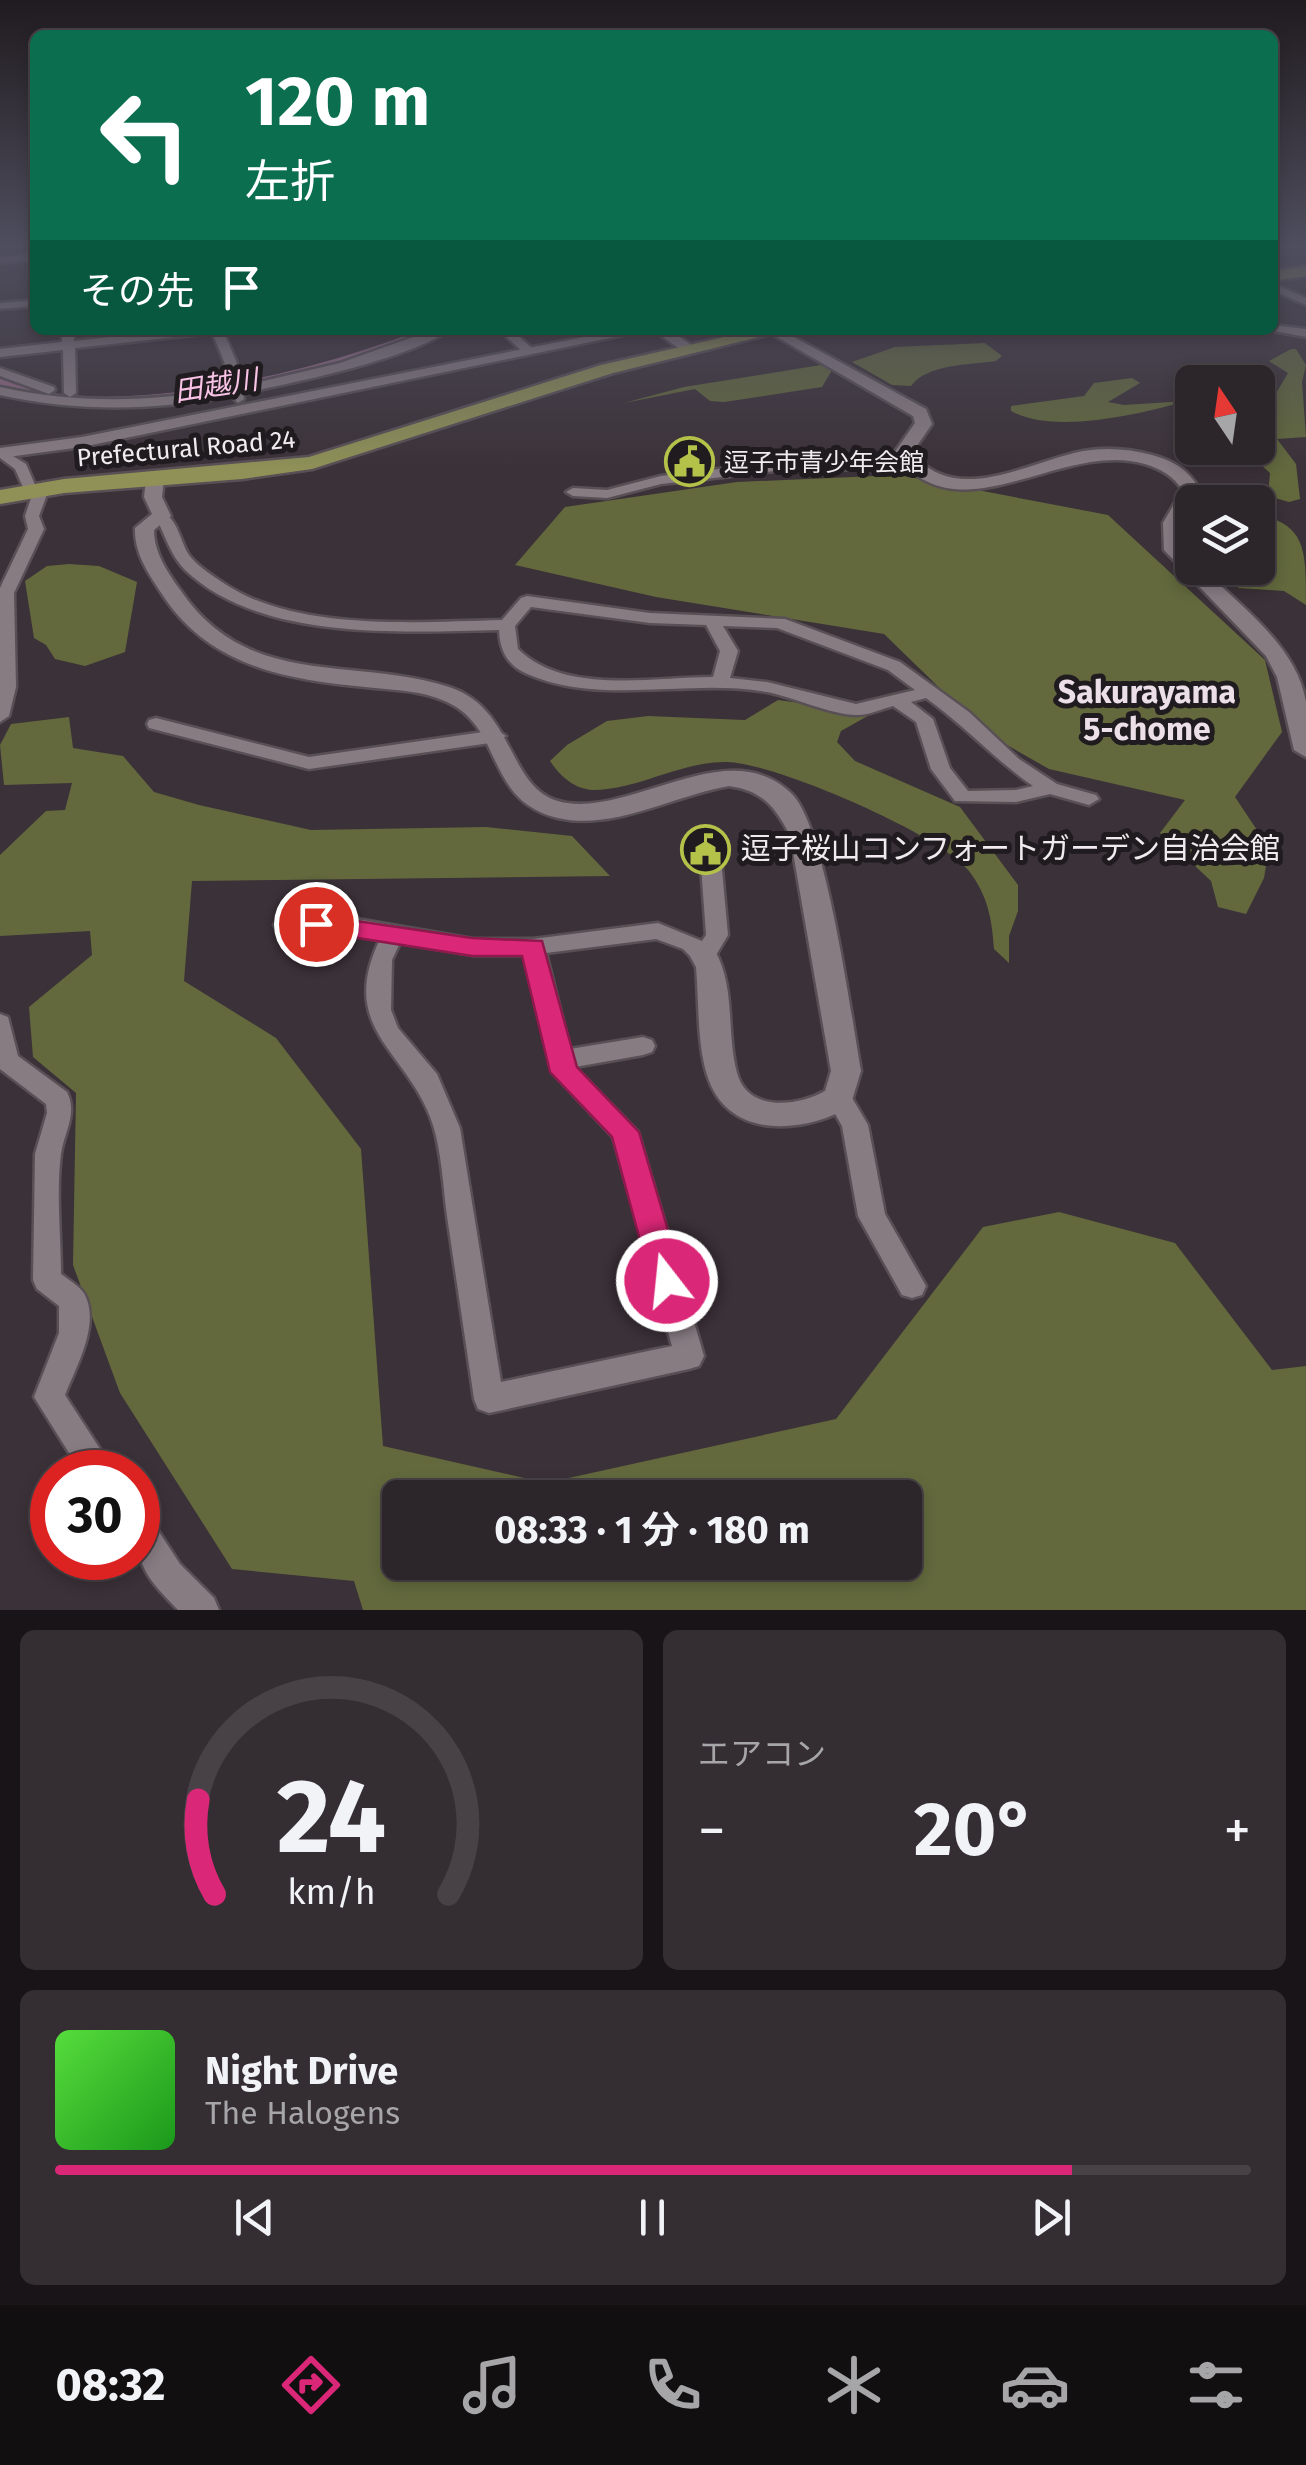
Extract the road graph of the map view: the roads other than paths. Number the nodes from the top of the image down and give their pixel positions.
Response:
1 (1278, 329) edge
2 (1306, 332) edge
3 (107, 335) edge
4 (219, 335) edge
5 (397, 335) edge
6 (430, 335) edge
7 (511, 335) edge
8 (616, 335) edge
9 (668, 335) edge
10 (756, 335) edge
11 (782, 335) edge
12 (69, 337) edge
13 (689, 349) junction
14 (0, 352) edge
15 (530, 352) junction
16 (0, 372) edge
17 (234, 384) junction
18 (0, 391) edge
19 (70, 393) junction
20 (240, 409) junction
21 (758, 452) dead end
22 (1, 453) edge
23 (910, 464) junction
24 (774, 467) junction
25 (156, 480) junction
26 (36, 490) junction
27 (573, 492) dead end
28 (0, 497) edge
29 (162, 516) junction
30 (506, 624) junction
31 (714, 624) junction
32 (720, 682) junction
33 (926, 693) junction
34 (896, 700) junction
35 (0, 716) edge
36 (156, 724) dead end
37 (497, 736) junction
38 (1306, 750) edge
39 (1050, 788) junction
40 (1089, 798) dead end
41 (708, 837) dead end
42 (285, 925) dead end
43 (393, 934) junction
44 (533, 947) junction
45 (704, 956) junction
46 (0, 1023) edge
47 (643, 1046) dead end
48 (562, 1060) junction
49 (839, 1098) junction
50 (912, 1286) dead end
51 (84, 1450) edge
52 (160, 1564) edge
53 (202, 1610) edge

1 - 2 street
3 - 12 street
4 - 17 street
5 - 17 street
6 - 17 street
7 - 15 street
8 - 15 street
9 - 13 street
10 - 13 main road, Prefectural Road 24
11 - 23 street
12 - 14 street
12 - 19 street
13 - 25 main road, Prefectural Road 24
15 - 20 street
16 - 19 street
17 - 18 street
17 - 19 street
17 - 20 street
20 - 22 street
21 - 24 street
22 - 26 street
23 - 24 street
23 - 38 street
24 - 27 street
25 - 26 main road, Prefectural Road 24
25 - 29 street
26 - 28 main road, Prefectural Road 24
26 - 35 street
29 - 30 street
29 - 37 street
30 - 31 street
30 - 32 street
31 - 32 street
31 - 33 street
32 - 34 street
33 - 34 street
33 - 39 street
34 - 39 street
36 - 37 street
37 - 49 street
39 - 40 street
41 - 45 street
42 - 43 street
43 - 44 street
43 - 48 street
44 - 45 street
44 - 48 street
45 - 49 street
46 - 51 street
47 - 48 street
49 - 50 street
52 - 53 street

